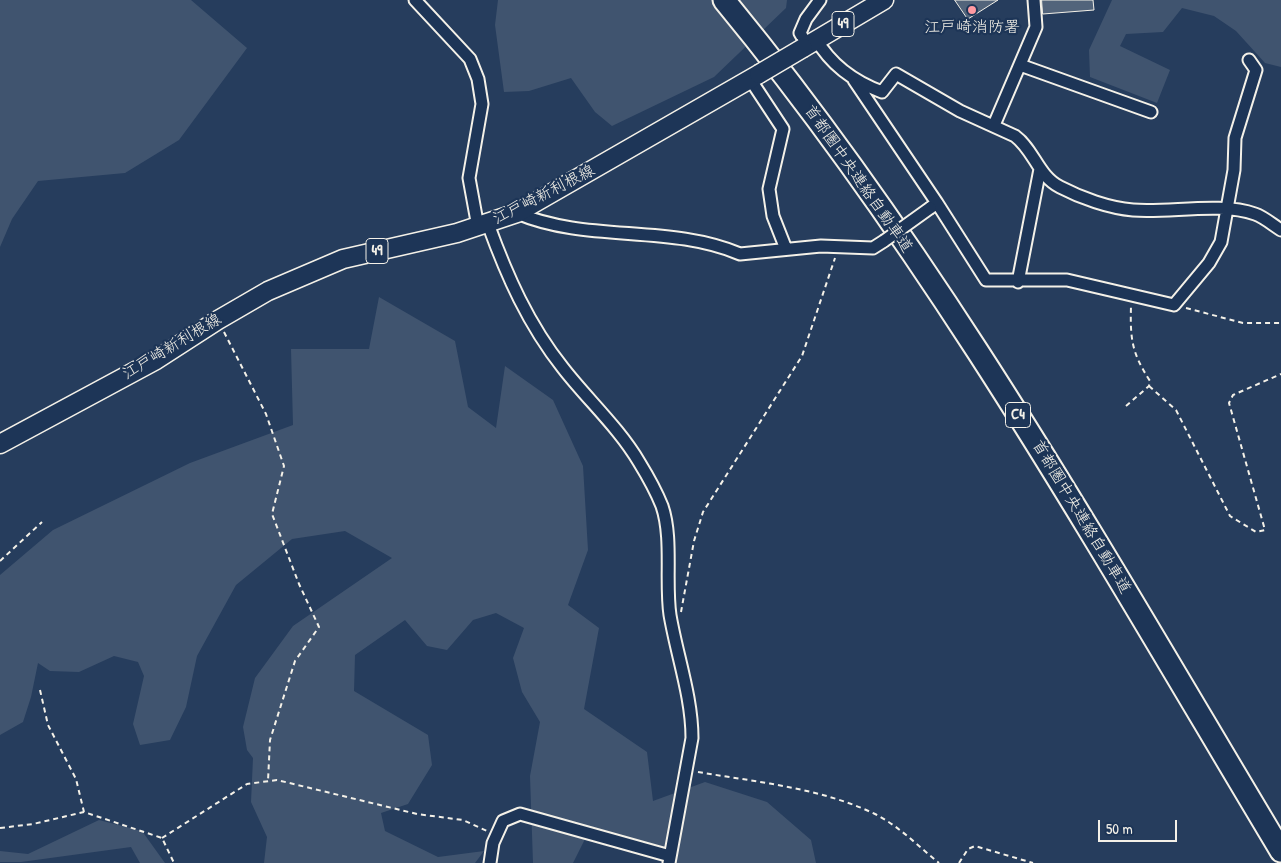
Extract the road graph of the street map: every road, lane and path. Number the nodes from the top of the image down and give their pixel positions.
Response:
1 (415, 0) edge
2 (724, 0) edge
3 (820, 0) edge
4 (884, 0) edge
5 (1034, 0) edge
6 (809, 44) junction
7 (1249, 60) dead end
8 (1020, 65) junction
9 (754, 77) junction
10 (853, 79) junction
11 (1152, 112) dead end
12 (994, 125) junction
13 (1040, 169) junction
14 (934, 206) junction
15 (1228, 210) junction
16 (517, 213) junction
17 (483, 226) junction
18 (1281, 230) edge
19 (838, 247) junction
20 (786, 249) junction
21 (1018, 282) junction
22 (1130, 294) junction
23 (1174, 305) junction
24 (218, 320) junction
25 (1281, 323) edge
26 (1281, 374) edge
27 (1149, 386) junction
28 (1126, 406) dead end
29 (0, 444) edge
30 (42, 522) dead end
31 (0, 561) edge
32 (670, 614) junction
33 (40, 690) dead end
34 (686, 770) junction
35 (268, 781) junction
36 (84, 812) junction
37 (0, 828) edge
38 (496, 836) junction
39 (162, 838) junction
40 (1281, 851) edge
41 (670, 860) edge
42 (174, 863) edge
43 (490, 863) edge
44 (939, 863) edge
45 (959, 863) edge
46 (1033, 863) edge

1 - 17 street
2 - 40 highway, 首都圏中央連絡自動車道 / C4
3 - 6 street
4 - 6 main road, 江戸崎新利根線 / 49
5 - 8 street
6 - 9 main road, 江戸崎新利根線 / 49, bridge
6 - 10 street
7 - 15 street
8 - 11 street
8 - 12 street
9 - 16 main road, 江戸崎新利根線 / 49
9 - 20 street
10 - 12 street
10 - 14 street
12 - 13 street
13 - 15 street
13 - 21 street
14 - 19 street, bridge
14 - 21 street
15 - 18 street
15 - 23 street
16 - 17 main road, 江戸崎新利根線 / 49
16 - 20 street
17 - 24 main road, 江戸崎新利根線 / 49
17 - 32 street
19 - 20 street
19 - 32 path
21 - 22 street
22 - 23 street
22 - 27 path
23 - 25 path
24 - 29 main road, 江戸崎新利根線 / 49
24 - 35 path
26 - 27 path
27 - 28 path
30 - 31 path
32 - 34 street
33 - 36 path
34 - 41 street
34 - 44 path
35 - 38 path
35 - 39 path
36 - 37 path
36 - 39 path
38 - 41 street
38 - 43 street
39 - 42 path
45 - 46 path

